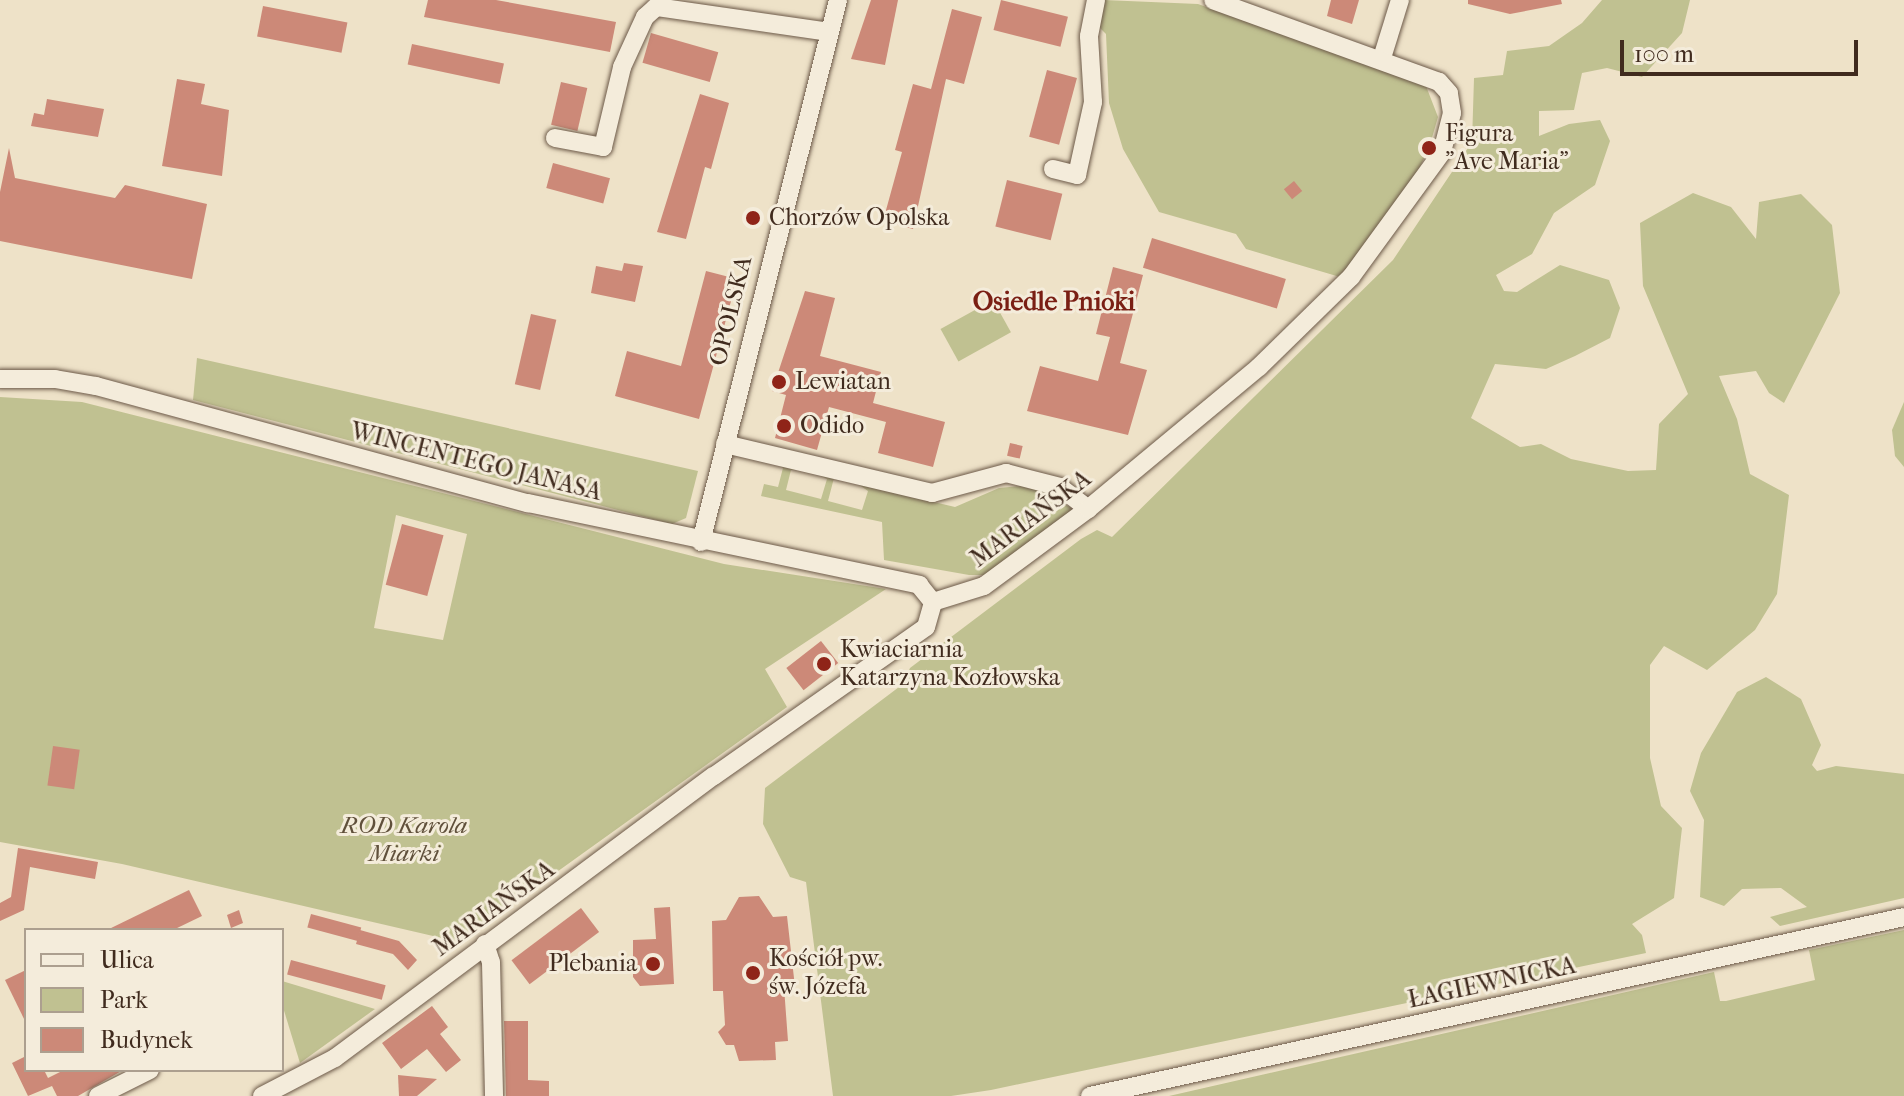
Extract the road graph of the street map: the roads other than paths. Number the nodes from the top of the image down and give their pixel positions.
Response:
1 (838, 0) edge
2 (1096, 0) edge
3 (1213, 0) edge
4 (1400, 0) edge
5 (829, 32) junction
6 (1382, 58) junction
7 (555, 138) dead end
8 (1053, 169) dead end
9 (0, 379) edge
10 (725, 444) junction
11 (1088, 509) junction
12 (701, 542) junction
13 (933, 602) junction
14 (1904, 917) edge
15 (485, 944) junction
16 (146, 1072) edge
17 (98, 1096) edge
18 (262, 1096) edge
19 (494, 1096) edge
20 (1090, 1096) edge

1 - 5 street, OPOLSKA
2 - 8 street
3 - 6 street, MARIAŃSKA
4 - 6 street
5 - 7 street
5 - 10 street, OPOLSKA
6 - 11 street, MARIAŃSKA
9 - 12 street, WINCENTEGO JANASA
10 - 11 street
10 - 12 street, OPOLSKA
11 - 13 street, MARIAŃSKA
12 - 13 street, WINCENTEGO JANASA
13 - 15 street, MARIAŃSKA
14 - 20 street, ŁAGIEWNICKA
15 - 18 street, MARIAŃSKA
15 - 19 street
16 - 17 street

